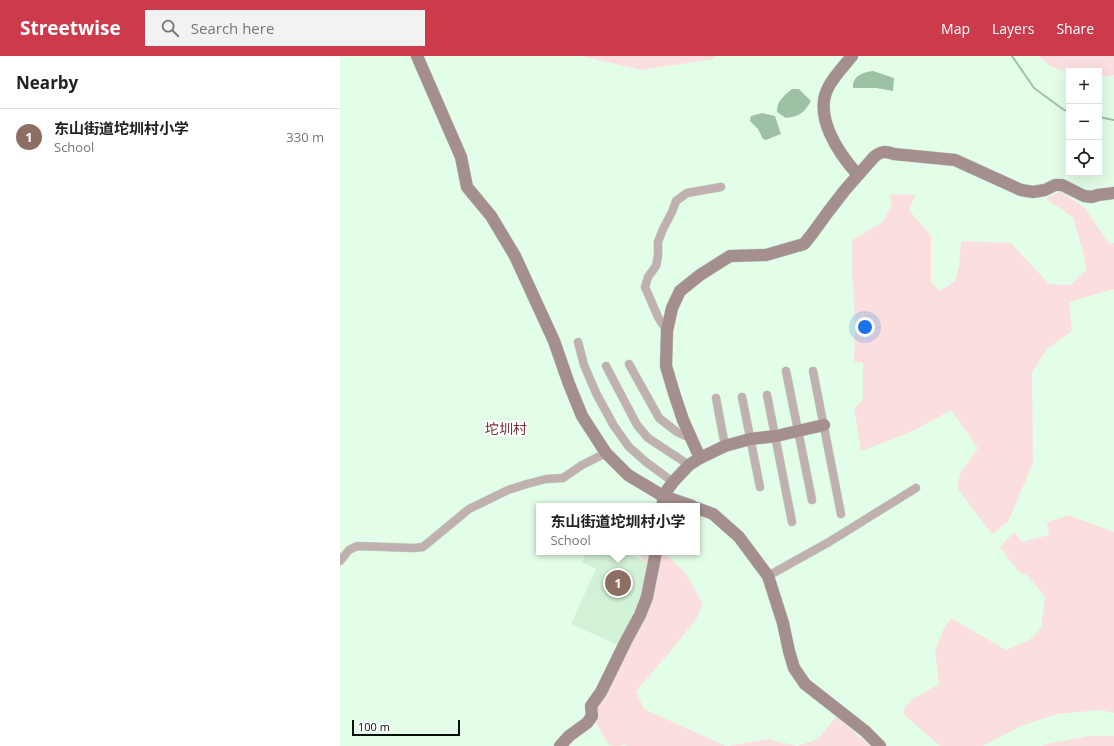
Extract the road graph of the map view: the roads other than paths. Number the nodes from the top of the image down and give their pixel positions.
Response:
1 (417, 56) edge
2 (852, 56) edge
3 (858, 175) junction
4 (722, 187) dead end
5 (1114, 193) edge
6 (667, 331) junction
7 (578, 342) dead end
8 (629, 364) dead end
9 (606, 366) dead end
10 (786, 371) dead end
11 (813, 371) dead end
12 (767, 395) dead end
13 (742, 397) dead end
14 (716, 398) dead end
15 (824, 425) junction
16 (798, 431) junction
17 (776, 436) junction
18 (692, 439) junction
19 (750, 439) junction
20 (725, 446) junction
21 (606, 453) junction
22 (700, 458) junction
23 (689, 465) junction
24 (673, 482) junction
25 (760, 487) dead end
26 (916, 488) dead end
27 (812, 500) dead end
28 (663, 501) edge
29 (675, 503) edge
30 (700, 509) edge
31 (841, 514) dead end
32 (792, 522) dead end
33 (655, 555) edge
34 (340, 561) edge
35 (768, 576) junction
36 (560, 746) edge
37 (880, 746) edge

1 - 21 street
2 - 3 street
3 - 5 street
3 - 6 street
4 - 6 street
6 - 18 street
7 - 24 street
8 - 18 street
9 - 23 street
10 - 16 street
11 - 15 street
12 - 17 street
13 - 19 street
14 - 20 street
15 - 16 street
15 - 31 street
16 - 17 street
16 - 27 street
17 - 19 street
17 - 32 street
18 - 22 street
19 - 20 street
19 - 25 street
20 - 22 street
21 - 28 street
21 - 34 street
22 - 23 street
23 - 24 street
24 - 28 street
26 - 35 street
28 - 29 street
30 - 35 street
33 - 36 street
35 - 37 street

